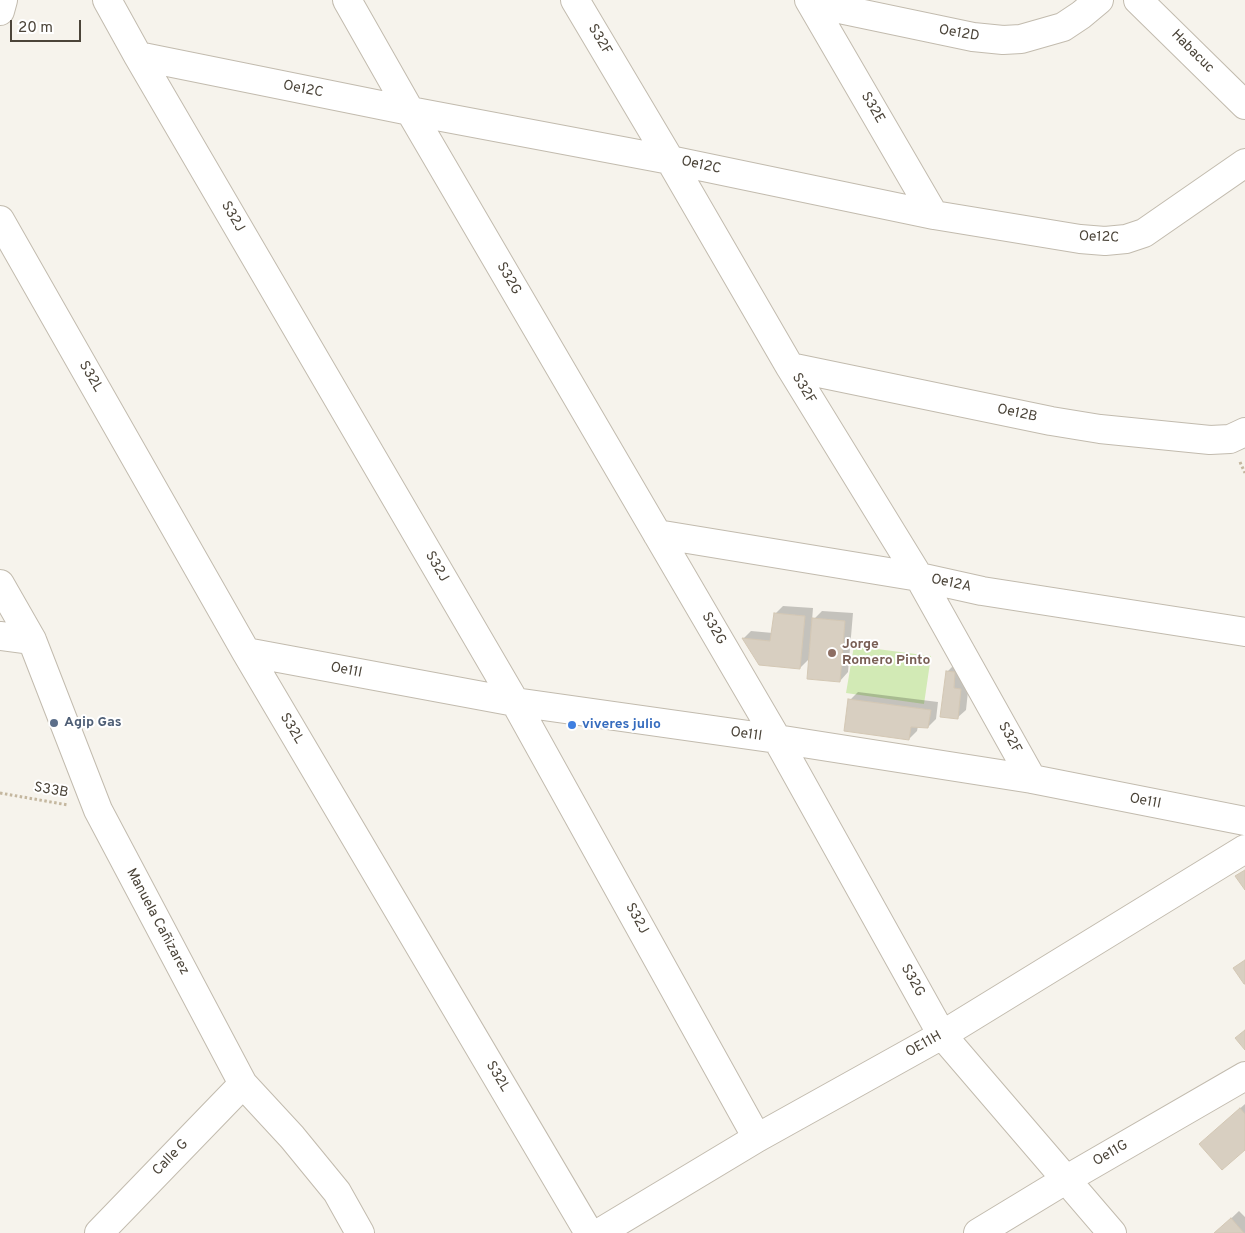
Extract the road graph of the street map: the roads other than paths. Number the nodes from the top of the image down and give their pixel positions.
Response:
1 (3, 0) edge
2 (108, 0) edge
3 (347, 0) edge
4 (575, 0) edge
5 (1099, 0) edge
6 (1138, 0) edge
7 (810, 1) edge
8 (0, 11) edge
9 (138, 56) junction
10 (1245, 105) edge
11 (410, 111) junction
12 (670, 160) junction
13 (1245, 163) edge
14 (934, 215) junction
15 (0, 220) edge
16 (790, 367) junction
17 (1245, 432) edge
18 (657, 534) junction
19 (918, 578) junction
20 (0, 584) edge
21 (1245, 632) edge
22 (0, 636) edge
23 (32, 640) junction
24 (246, 652) junction
25 (515, 702) junction
26 (777, 739) junction
27 (1032, 779) junction
28 (1245, 822) edge
29 (1245, 849) edge
30 (942, 1035) junction
31 (1245, 1076) edge
32 (243, 1084) junction
33 (757, 1138) junction
34 (1067, 1179) junction
35 (100, 1233) edge
36 (360, 1233) edge
37 (589, 1233) edge
38 (599, 1233) edge
39 (978, 1233) edge
40 (1112, 1233) edge

1 - 8 street
2 - 9 street, S32J
3 - 11 street, S32G
4 - 12 street, S32F
5 - 7 street, Oe12D
6 - 10 street, Habacuc
7 - 14 street, S32E
9 - 11 street, Oe12C
9 - 25 street, S32J
11 - 12 street, Oe12C
11 - 18 street, S32G
12 - 14 street, Oe12C
12 - 16 street, S32F
13 - 14 street, Oe12C
15 - 24 street, S32L
16 - 17 street, Oe12B
16 - 19 street, S32F
18 - 19 street, Oe12A
18 - 26 street, S32G
19 - 21 street, Oe12A
19 - 27 street, S32F
20 - 23 street, Manuela Cañizarez
22 - 23 street
23 - 32 street, Manuela Cañizarez
24 - 25 street, Oe11l
24 - 37 street, S32L
25 - 26 street, Oe11l
25 - 33 street, S32J
26 - 27 street, Oe11l
26 - 30 street, S32G
27 - 28 street, Oe11l
29 - 30 street, OE11H
30 - 33 street, OE11H
30 - 34 street, S32G
31 - 34 street, Oe11G
32 - 35 street, Calle G
32 - 36 street, Manuela Cañizarez
33 - 38 street, OE11H
34 - 39 street, Oe11G
34 - 40 street, S32G

